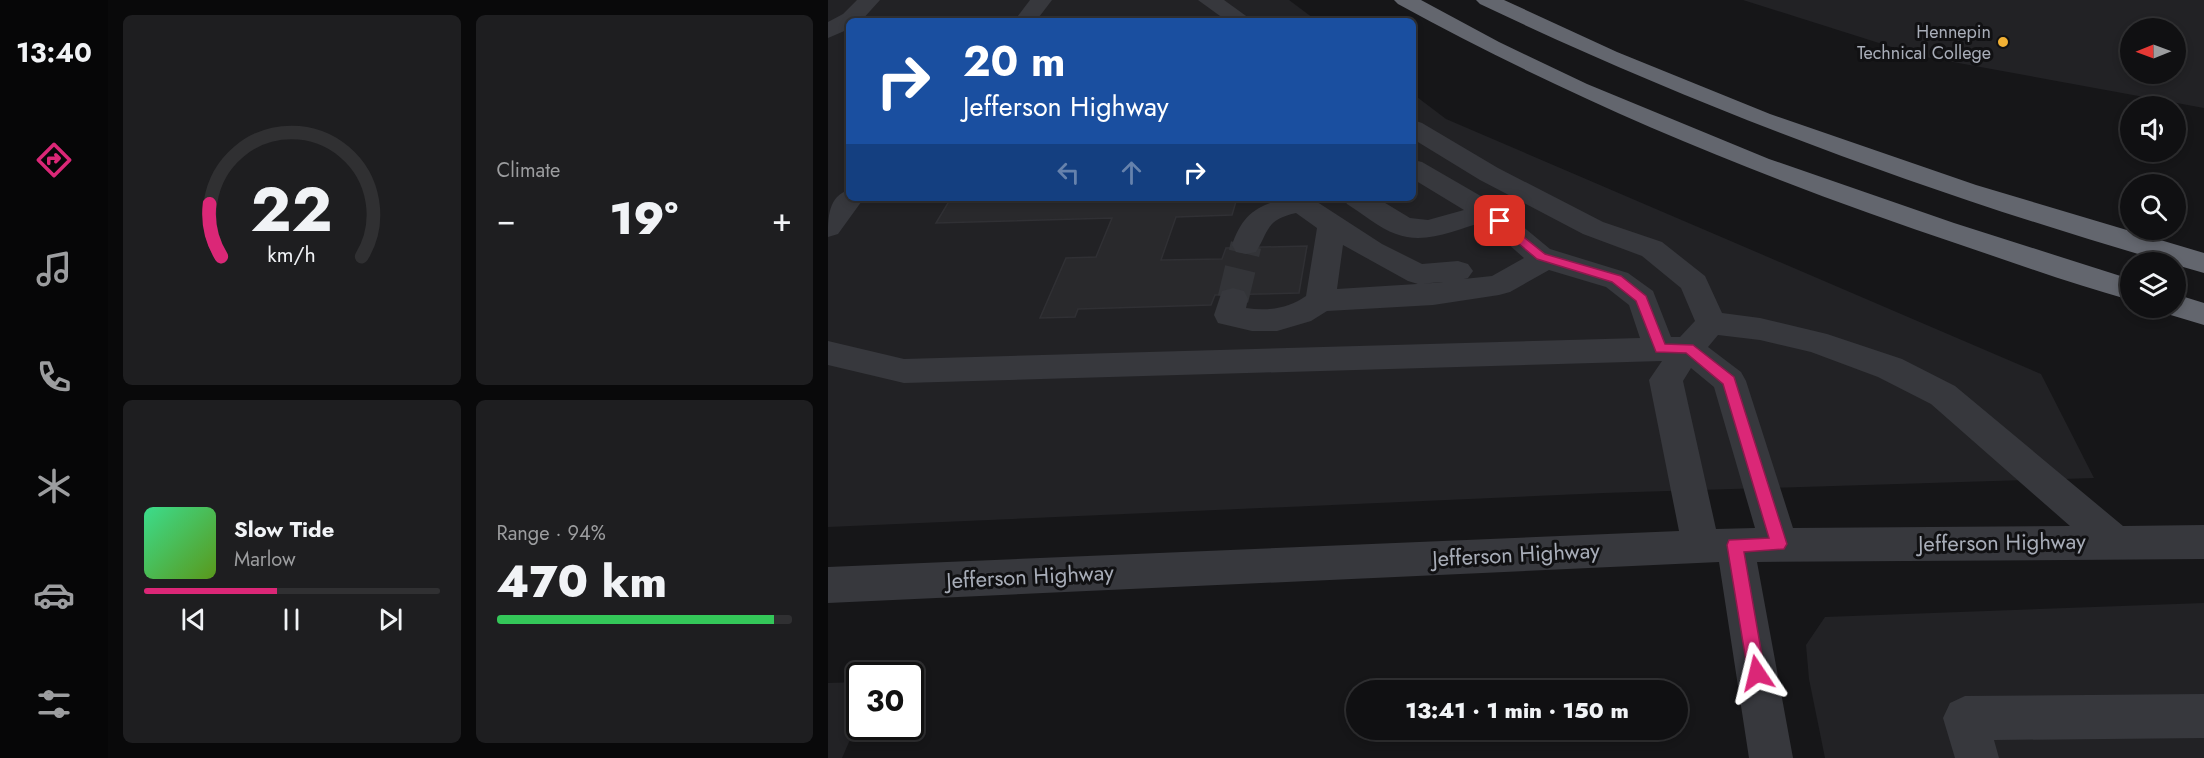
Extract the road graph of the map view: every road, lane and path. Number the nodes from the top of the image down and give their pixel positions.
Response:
1 (869, 0) edge
2 (1041, 0) edge
3 (1209, 0) edge
4 (1405, 0) edge
5 (1487, 0) edge
6 (852, 18) edge
7 (1027, 18) edge
8 (1237, 18) edge
9 (846, 21) edge
10 (828, 30) edge
11 (1416, 130) edge
12 (1416, 170) edge
13 (848, 201) edge
14 (1296, 201) edge
15 (1362, 201) edge
16 (1488, 212) junction
17 (1332, 225) junction
18 (828, 228) edge
19 (1246, 245) tunnel mouth
20 (1529, 245) junction
21 (2204, 263) edge
22 (1694, 283) junction
23 (2120, 287) edge
24 (1233, 298) tunnel mouth
25 (1320, 301) junction
26 (2186, 308) edge
27 (2204, 314) edge
28 (1686, 340) junction
29 (828, 353) edge
30 (2114, 541) junction
31 (2204, 542) edge
32 (1779, 544) junction
33 (1718, 546) junction
34 (828, 585) edge
35 (2204, 716) edge
36 (1771, 758) edge
37 (1977, 758) edge

1 - 6 street
2 - 7 street
3 - 8 street
4 - 23 highway
5 - 21 highway
9 - 10 street
11 - 22 street
12 - 16 street
13 - 18 street
14 - 17 street
14 - 19 street
15 - 16 street
16 - 20 street
17 - 20 street
17 - 25 street
20 - 22 street
20 - 25 street
20 - 28 street
22 - 28 street
24 - 25 street
26 - 27 highway
28 - 29 street
28 - 30 street
28 - 32 street
28 - 33 street
30 - 31 street, Jefferson Highway
30 - 32 street, Jefferson Highway
32 - 33 street, Jefferson Highway
33 - 34 street, Jefferson Highway
33 - 36 street
35 - 37 street

